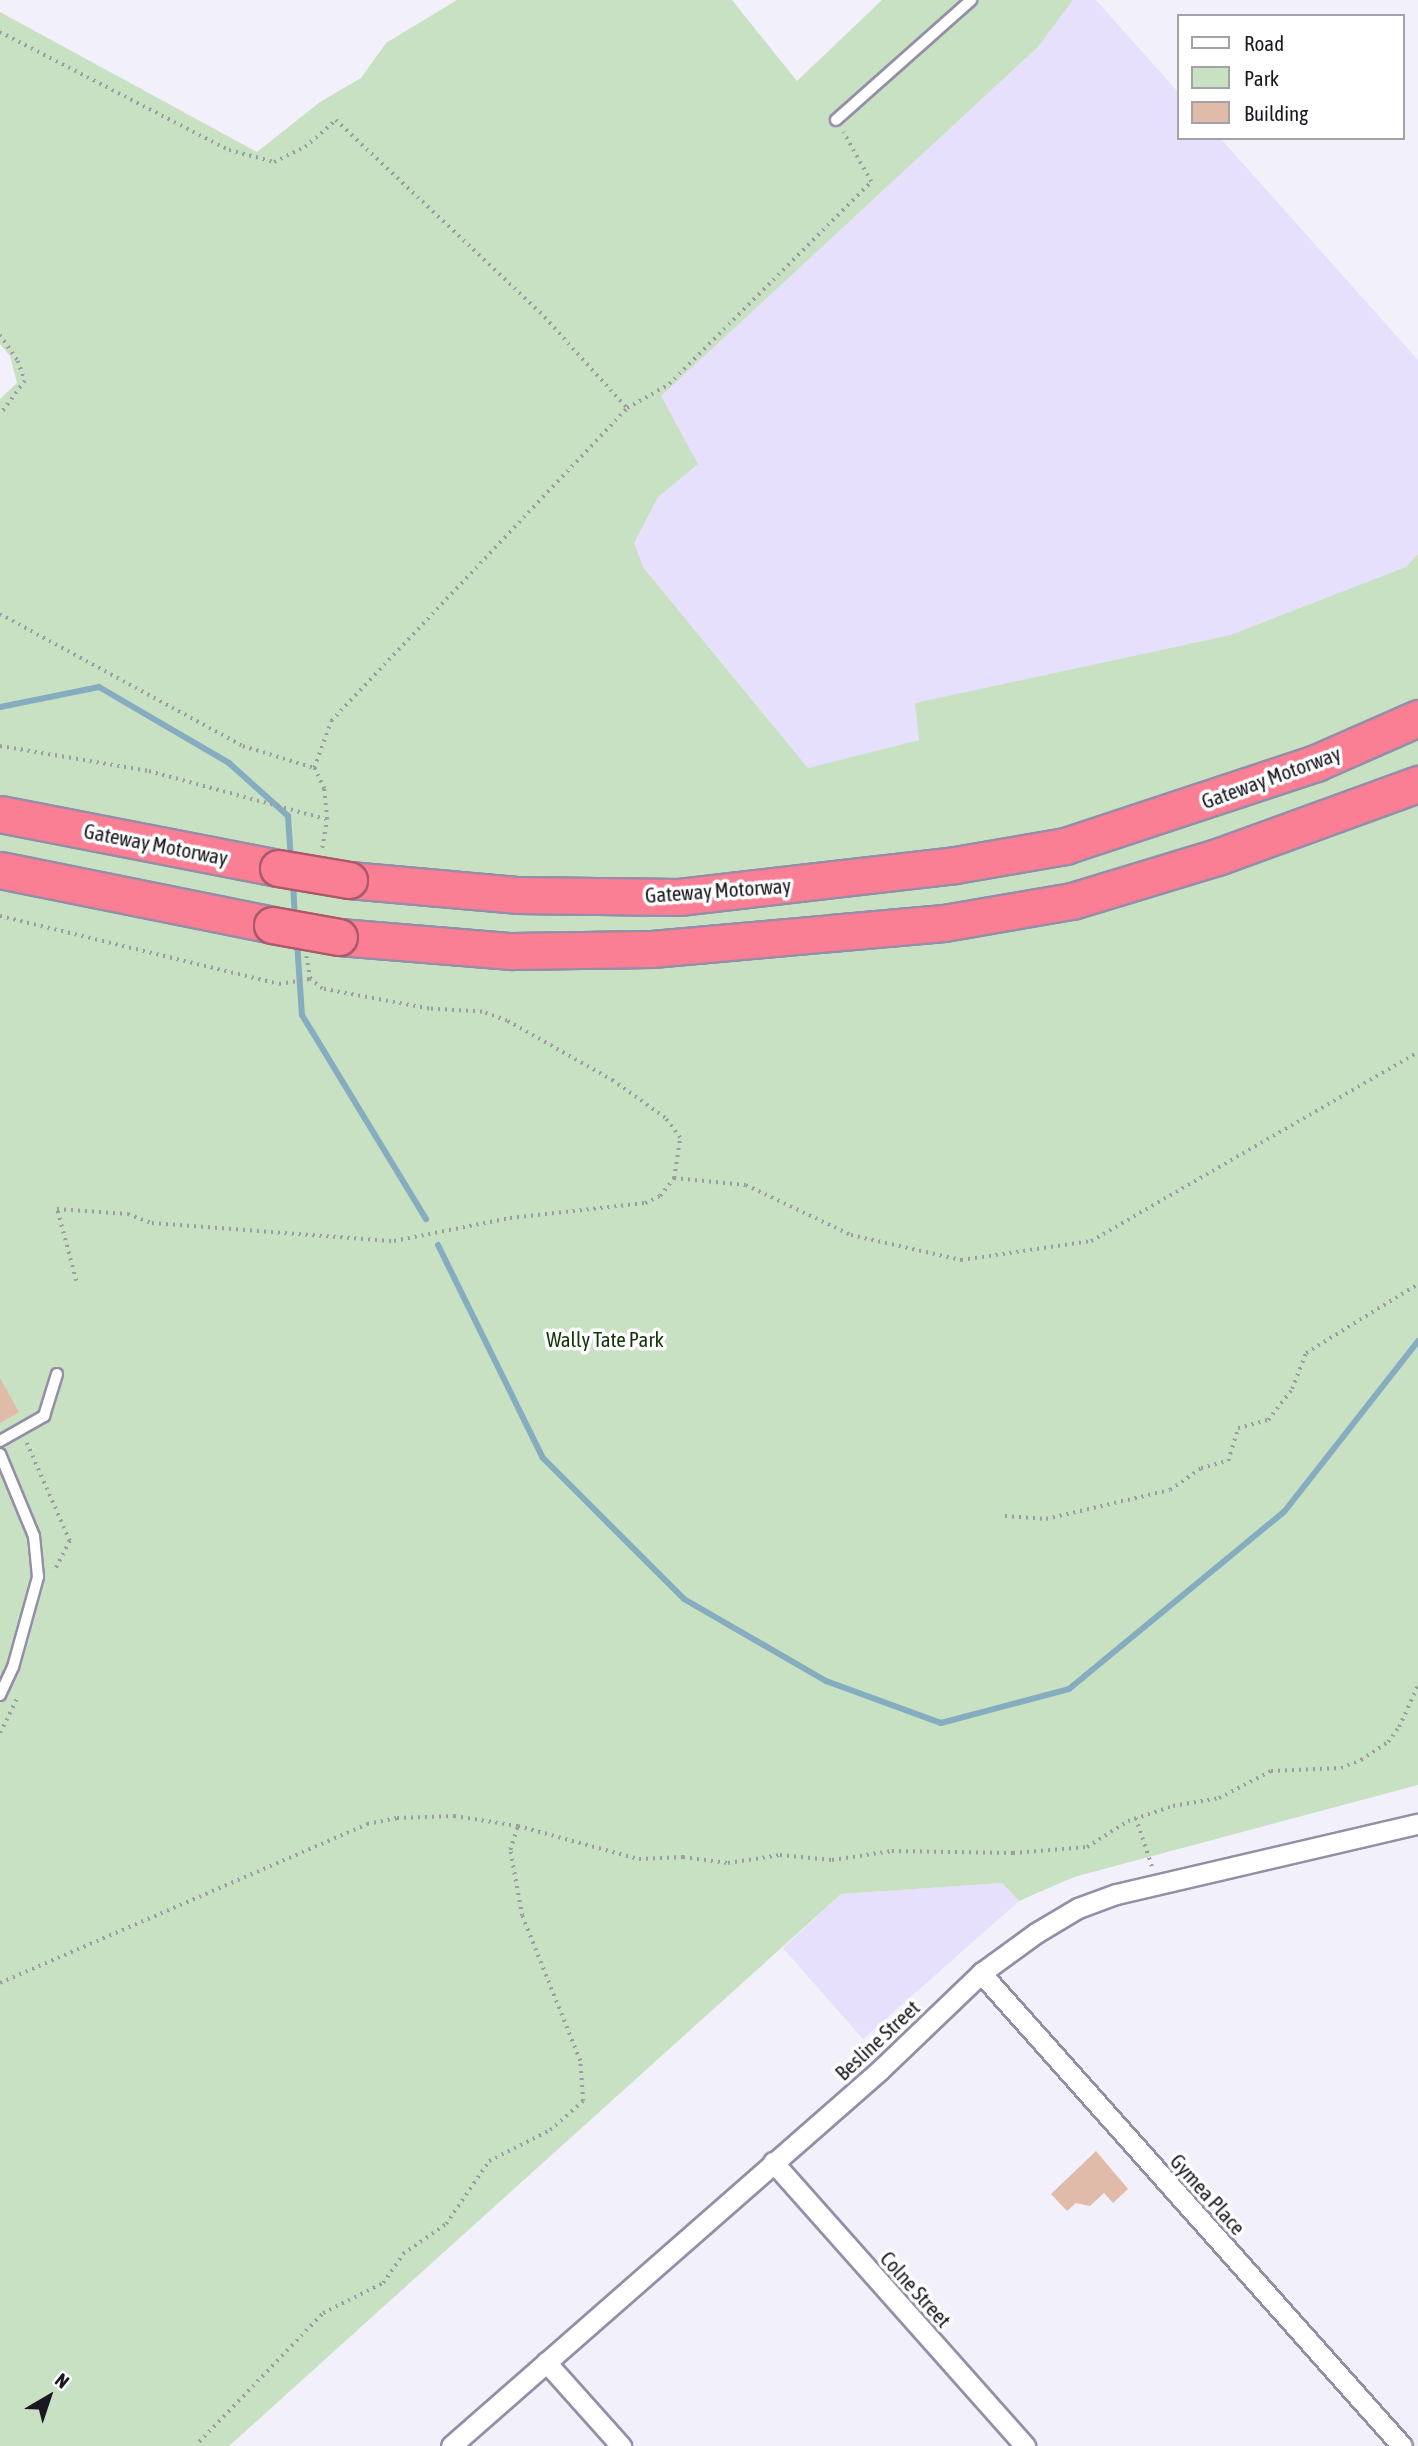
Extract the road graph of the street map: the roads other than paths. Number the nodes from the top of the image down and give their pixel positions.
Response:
1 (971, 0) edge
2 (836, 120) road end
3 (1418, 718) edge
4 (1418, 784) edge
5 (0, 814) edge
6 (0, 870) edge
7 (57, 1374) dead end
8 (0, 1441) edge
9 (0, 1454) edge
10 (0, 1695) edge
11 (1418, 1824) edge
12 (981, 1973) junction
13 (773, 2162) junction
14 (546, 2362) junction
15 (451, 2446) edge
16 (621, 2446) edge
17 (1025, 2446) edge
18 (1402, 2446) edge

1 - 2 lane
3 - 5 highway, Gateway Motorway, bridge
4 - 6 highway, bridge
7 - 8 lane
9 - 10 lane
11 - 12 street, Besline Street
12 - 13 street, Besline Street
12 - 18 street, Gymea Place
13 - 14 street, Besline Street
13 - 17 street, Colne Street
14 - 15 street, Besline Street
14 - 16 street

